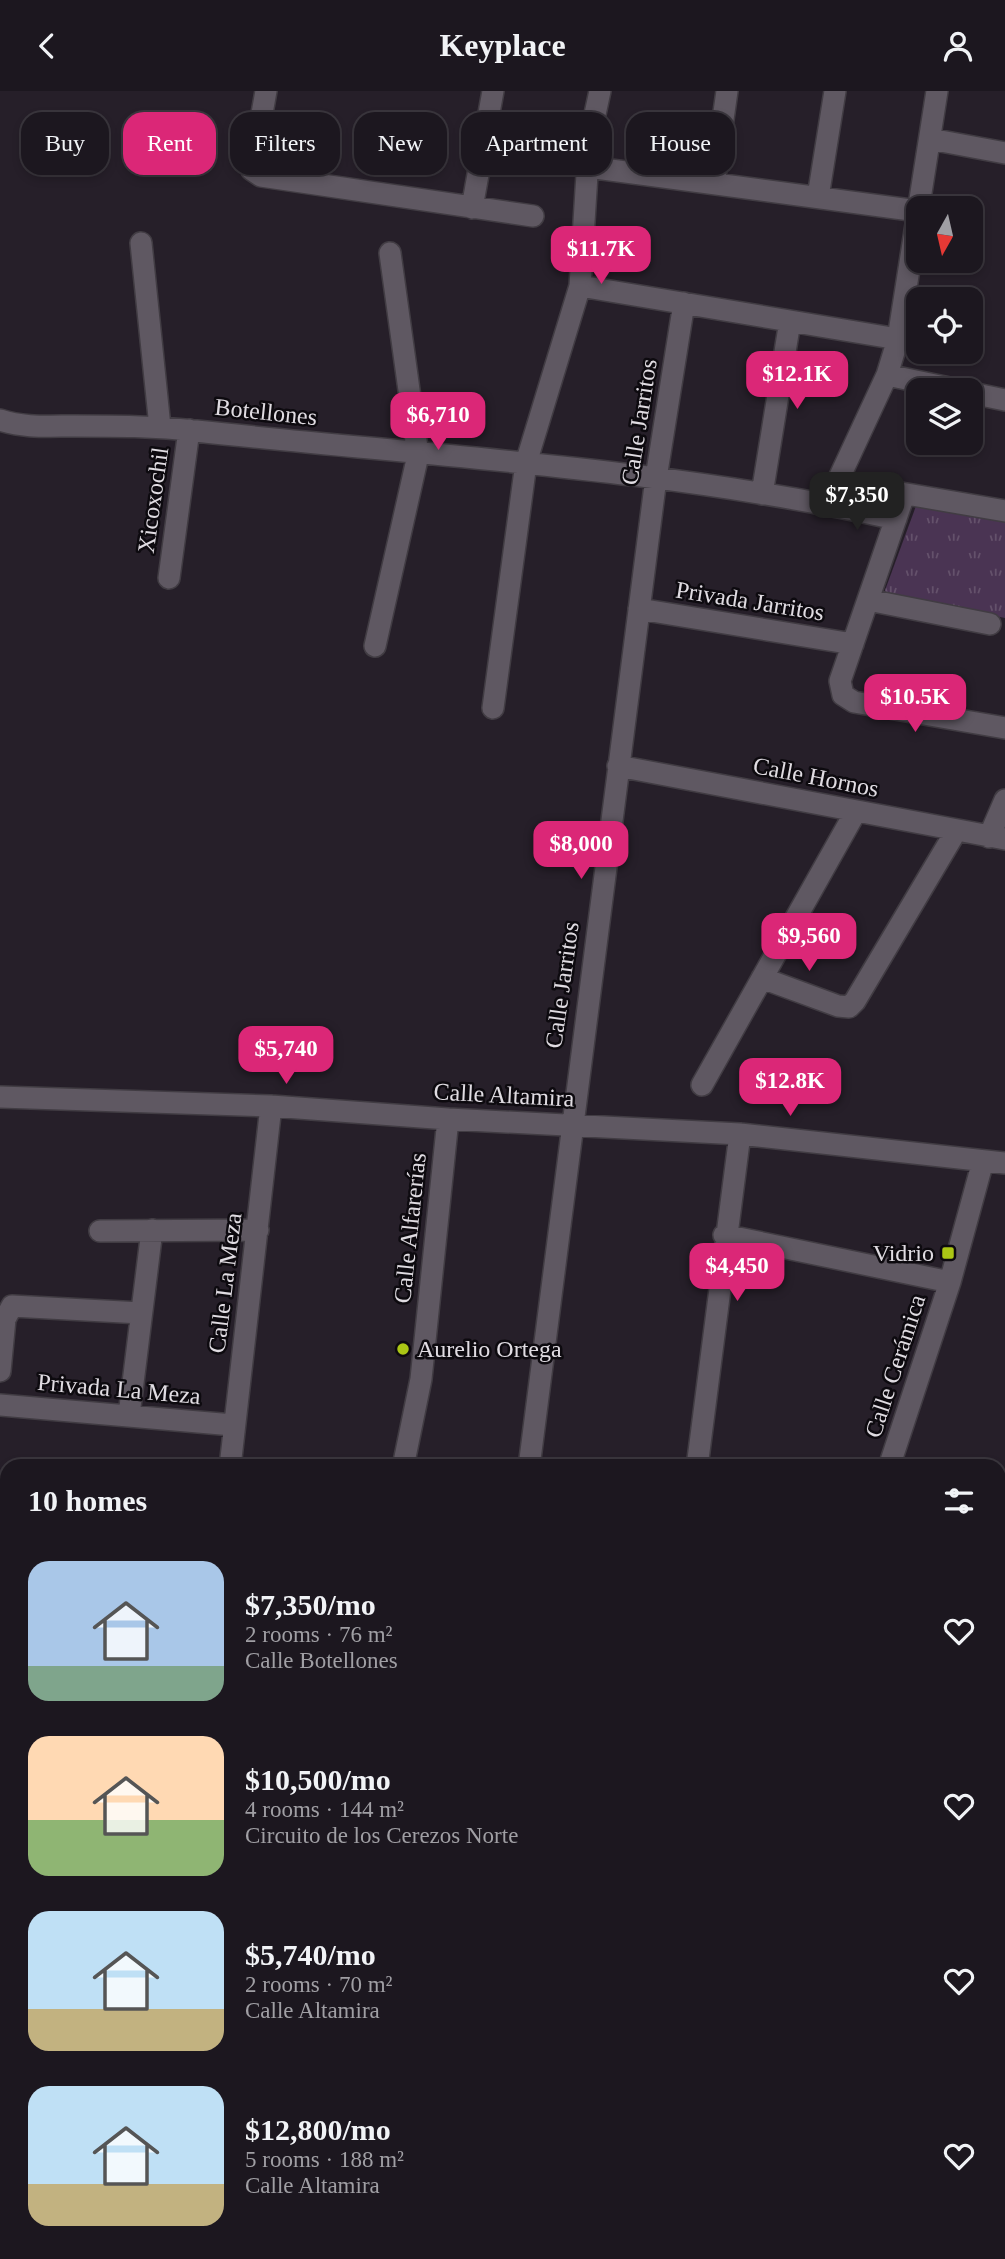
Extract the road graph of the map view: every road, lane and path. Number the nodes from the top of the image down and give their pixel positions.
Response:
1 (266, 91) edge
2 (493, 91) edge
3 (600, 91) edge
4 (727, 91) edge
5 (835, 91) edge
6 (937, 91) edge
7 (595, 112) edge
8 (930, 139) junction
9 (1005, 153) edge
10 (612, 170) edge
11 (587, 175) edge
12 (714, 184) junction
13 (920, 196) edge
14 (818, 197) junction
15 (472, 208) junction
16 (906, 209) edge
17 (533, 216) dead end
18 (141, 243) dead end
19 (390, 253) dead end
20 (908, 273) edge
21 (580, 286) junction
22 (684, 303) junction
23 (790, 321) junction
24 (898, 339) junction
25 (887, 376) junction
26 (906, 380) edge
27 (983, 395) edge
28 (1005, 400) edge
29 (0, 419) edge
30 (160, 427) junction
31 (189, 430) junction
32 (418, 455) junction
33 (526, 463) junction
34 (656, 478) junction
35 (837, 482) junction
36 (762, 494) junction
37 (904, 495) junction
38 (827, 503) junction
39 (1005, 511) edge
40 (896, 519) junction
41 (169, 577) dead end
42 (868, 600) junction
43 (639, 609) junction
44 (990, 624) dead end
45 (853, 644) junction
46 (375, 646) dead end
47 (493, 708) dead end
48 (1005, 728) edge
49 (618, 766) junction
50 (1005, 800) edge
51 (856, 811) junction
52 (956, 831) junction
53 (997, 838) edge
54 (762, 978) junction
55 (702, 1085) dead end
56 (0, 1097) edge
57 (271, 1106) junction
58 (448, 1119) junction
59 (570, 1123) junction
60 (740, 1134) junction
61 (983, 1161) junction
62 (1005, 1163) edge
63 (152, 1230) junction
64 (258, 1230) junction
65 (100, 1231) dead end
66 (724, 1235) junction
67 (950, 1282) junction
68 (141, 1313) junction
69 (0, 1371) edge
70 (0, 1405) edge
71 (129, 1415) junction
72 (233, 1425) junction
73 (231, 1459) edge
74 (405, 1459) edge
75 (530, 1459) edge
76 (698, 1459) edge
77 (892, 1459) edge

1 - 15 street
2 - 15 street
3 - 7 street
4 - 12 street
5 - 14 street
6 - 8 street
8 - 9 street
8 - 13 street
10 - 12 street
11 - 21 street
12 - 14 street
14 - 16 street
15 - 17 street
18 - 30 street
19 - 32 street
20 - 24 street
21 - 22 street
21 - 33 street
22 - 23 street
22 - 34 street, Calle Jarritos
23 - 24 street
23 - 36 street
24 - 25 street
25 - 26 street
25 - 35 street
27 - 28 street
29 - 30 street, Botellones
30 - 31 street, Botellones
31 - 32 street, Botellones
31 - 41 street, Xicoxochil
32 - 33 street, Botellones
32 - 46 street
33 - 34 street, Botellones
33 - 47 street
34 - 36 street, Botellones
34 - 43 street, Calle Jarritos
35 - 37 street
35 - 38 street
36 - 38 street, Botellones
37 - 39 street
37 - 40 street
38 - 40 street, Botellones
40 - 42 street
42 - 44 street
42 - 45 street
43 - 45 street, Privada Jarritos
43 - 49 street, Calle Jarritos
45 - 48 street
49 - 51 street, Calle Hornos
49 - 59 street, Calle Jarritos
50 - 53 street
51 - 52 street, Calle Hornos
51 - 54 street
52 - 53 street, Calle Hornos
52 - 54 street
54 - 55 street
56 - 57 street, Calle Altamira
57 - 58 street, Calle Altamira
57 - 64 street, Calle La Meza
58 - 59 street, Calle Altamira
58 - 74 street, Calle Alfarerías
59 - 60 street, Calle Altamira
59 - 75 street, Calle Jarritos
60 - 61 street, Calle Altamira
60 - 66 street
61 - 62 street, Calle Altamira
61 - 67 street, Calle Cerámica
63 - 64 street
63 - 65 street
63 - 68 street
64 - 72 street, Calle La Meza
66 - 67 street
66 - 76 street
67 - 77 street, Calle Cerámica
68 - 69 street
68 - 71 street
70 - 71 street, Privada La Meza
71 - 72 street, Privada La Meza
72 - 73 street, Calle La Meza

